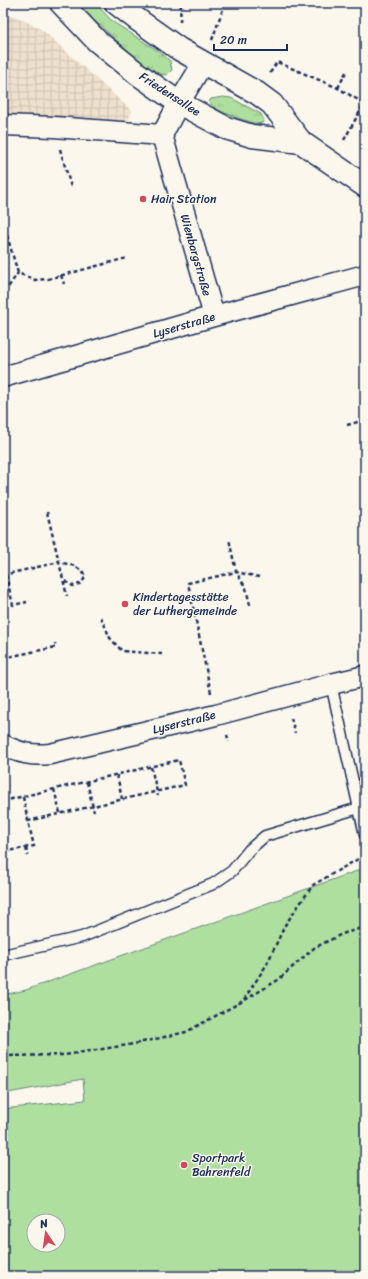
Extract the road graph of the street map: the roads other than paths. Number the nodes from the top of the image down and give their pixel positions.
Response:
1 (61, 3) edge
2 (116, 3) edge
3 (203, 63) junction
4 (179, 103) junction
5 (3, 125) edge
6 (162, 135) junction
7 (301, 142) junction
8 (365, 186) edge
9 (365, 275) edge
10 (214, 316) junction
11 (3, 377) edge
12 (365, 676) edge
13 (331, 684) junction
14 (3, 745) edge
15 (359, 808) junction
16 (365, 836) edge
17 (3, 955) edge

1 - 4 street, Friedensallee
2 - 3 street, Friedensallee
3 - 4 street
3 - 7 street, Friedensallee
4 - 6 street
4 - 7 street, Friedensallee
5 - 6 street
6 - 10 street, Wienbargstraße
7 - 8 street, Friedensallee
9 - 10 street, Lyserstraße
10 - 11 street, Lyserstraße
12 - 13 street, Lyserstraße
13 - 14 street, Lyserstraße
13 - 15 lane
15 - 16 lane
15 - 17 lane

